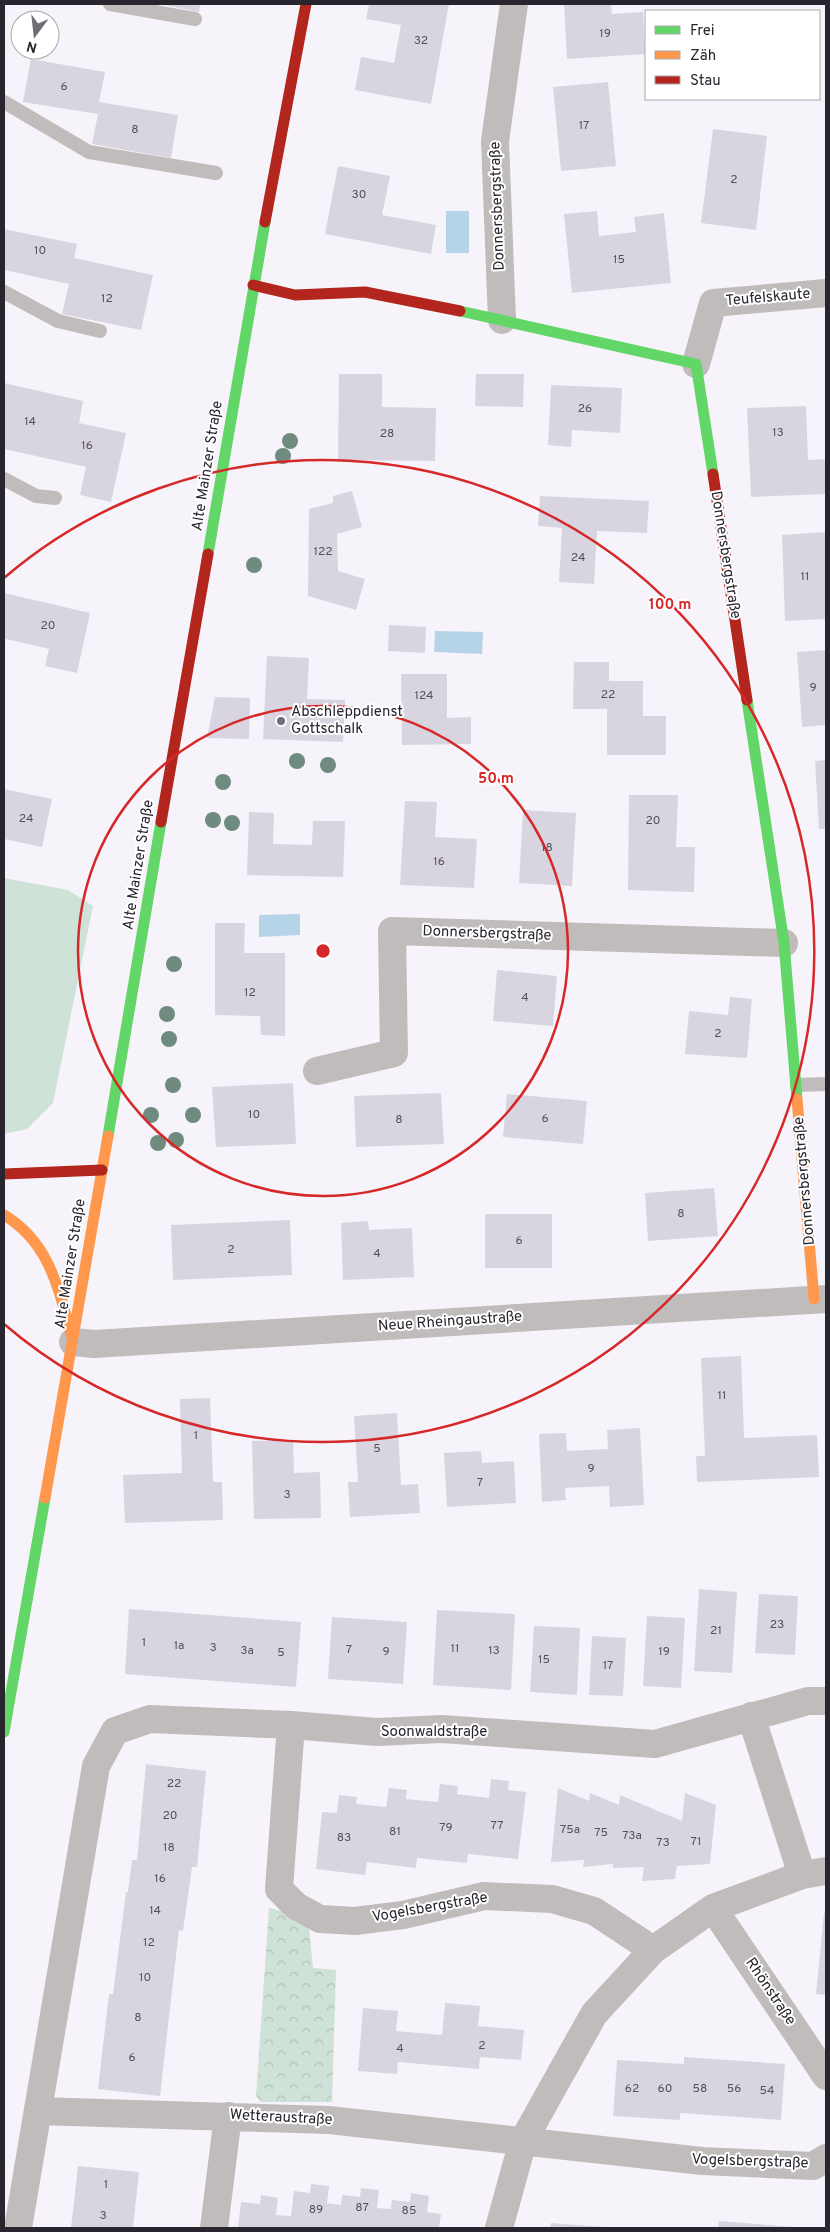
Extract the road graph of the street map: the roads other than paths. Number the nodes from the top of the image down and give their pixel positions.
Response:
1 (110, 4) edge
2 (306, 4) edge
3 (514, 4) edge
4 (195, 19) dead end
5 (4, 102) edge
6 (216, 173) dead end
7 (253, 285) junction
8 (4, 292) edge
9 (826, 293) edge
10 (502, 320) junction
11 (100, 331) dead end
12 (696, 364) junction
13 (4, 480) edge
14 (55, 498) dead end
15 (784, 943) junction
16 (317, 1071) dead end
17 (826, 1084) edge
18 (797, 1085) junction
19 (102, 1170) junction
20 (4, 1174) edge
21 (4, 1216) edge
22 (820, 1299) edge
23 (73, 1342) junction
24 (826, 1701) edge
25 (751, 1716) junction
26 (292, 1725) junction
27 (4, 1732) edge
28 (814, 1873) edge
29 (713, 1908) junction
30 (652, 1950) junction
31 (826, 2076) edge
32 (38, 2111) junction
33 (228, 2116) junction
34 (523, 2140) junction
35 (826, 2158) edge
36 (18, 2228) edge
37 (214, 2228) edge
38 (499, 2228) edge

1 - 4 lane
2 - 7 street, Alte Mainzer Straße
3 - 10 street, Donnersbergstraße
5 - 6 lane
7 - 10 street
7 - 19 street, Alte Mainzer Straße
8 - 11 lane
9 - 12 street, Teufelskaute
10 - 12 street
12 - 15 street, Donnersbergstraße
13 - 14 lane
15 - 16 street, Donnersbergstraße
15 - 18 street, Donnersbergstraße
17 - 18 lane
18 - 22 street, Donnersbergstraße
19 - 20 street
19 - 23 street, Alte Mainzer Straße
21 - 23 street
22 - 23 street, Neue Rheingaustraße
23 - 27 street, Alte Mainzer Straße
24 - 25 street, Soonwaldstraße
25 - 26 street, Soonwaldstraße
25 - 28 street
26 - 30 street, Vogelsbergstraße
26 - 32 street, Soonwaldstraße
28 - 29 street
29 - 30 street
29 - 31 street, Rhönstraße
30 - 34 street
32 - 33 street, Wetteraustraße
32 - 36 street
33 - 34 street, Wetteraustraße
33 - 37 street
34 - 35 street, Vogelsbergstraße
34 - 38 street

